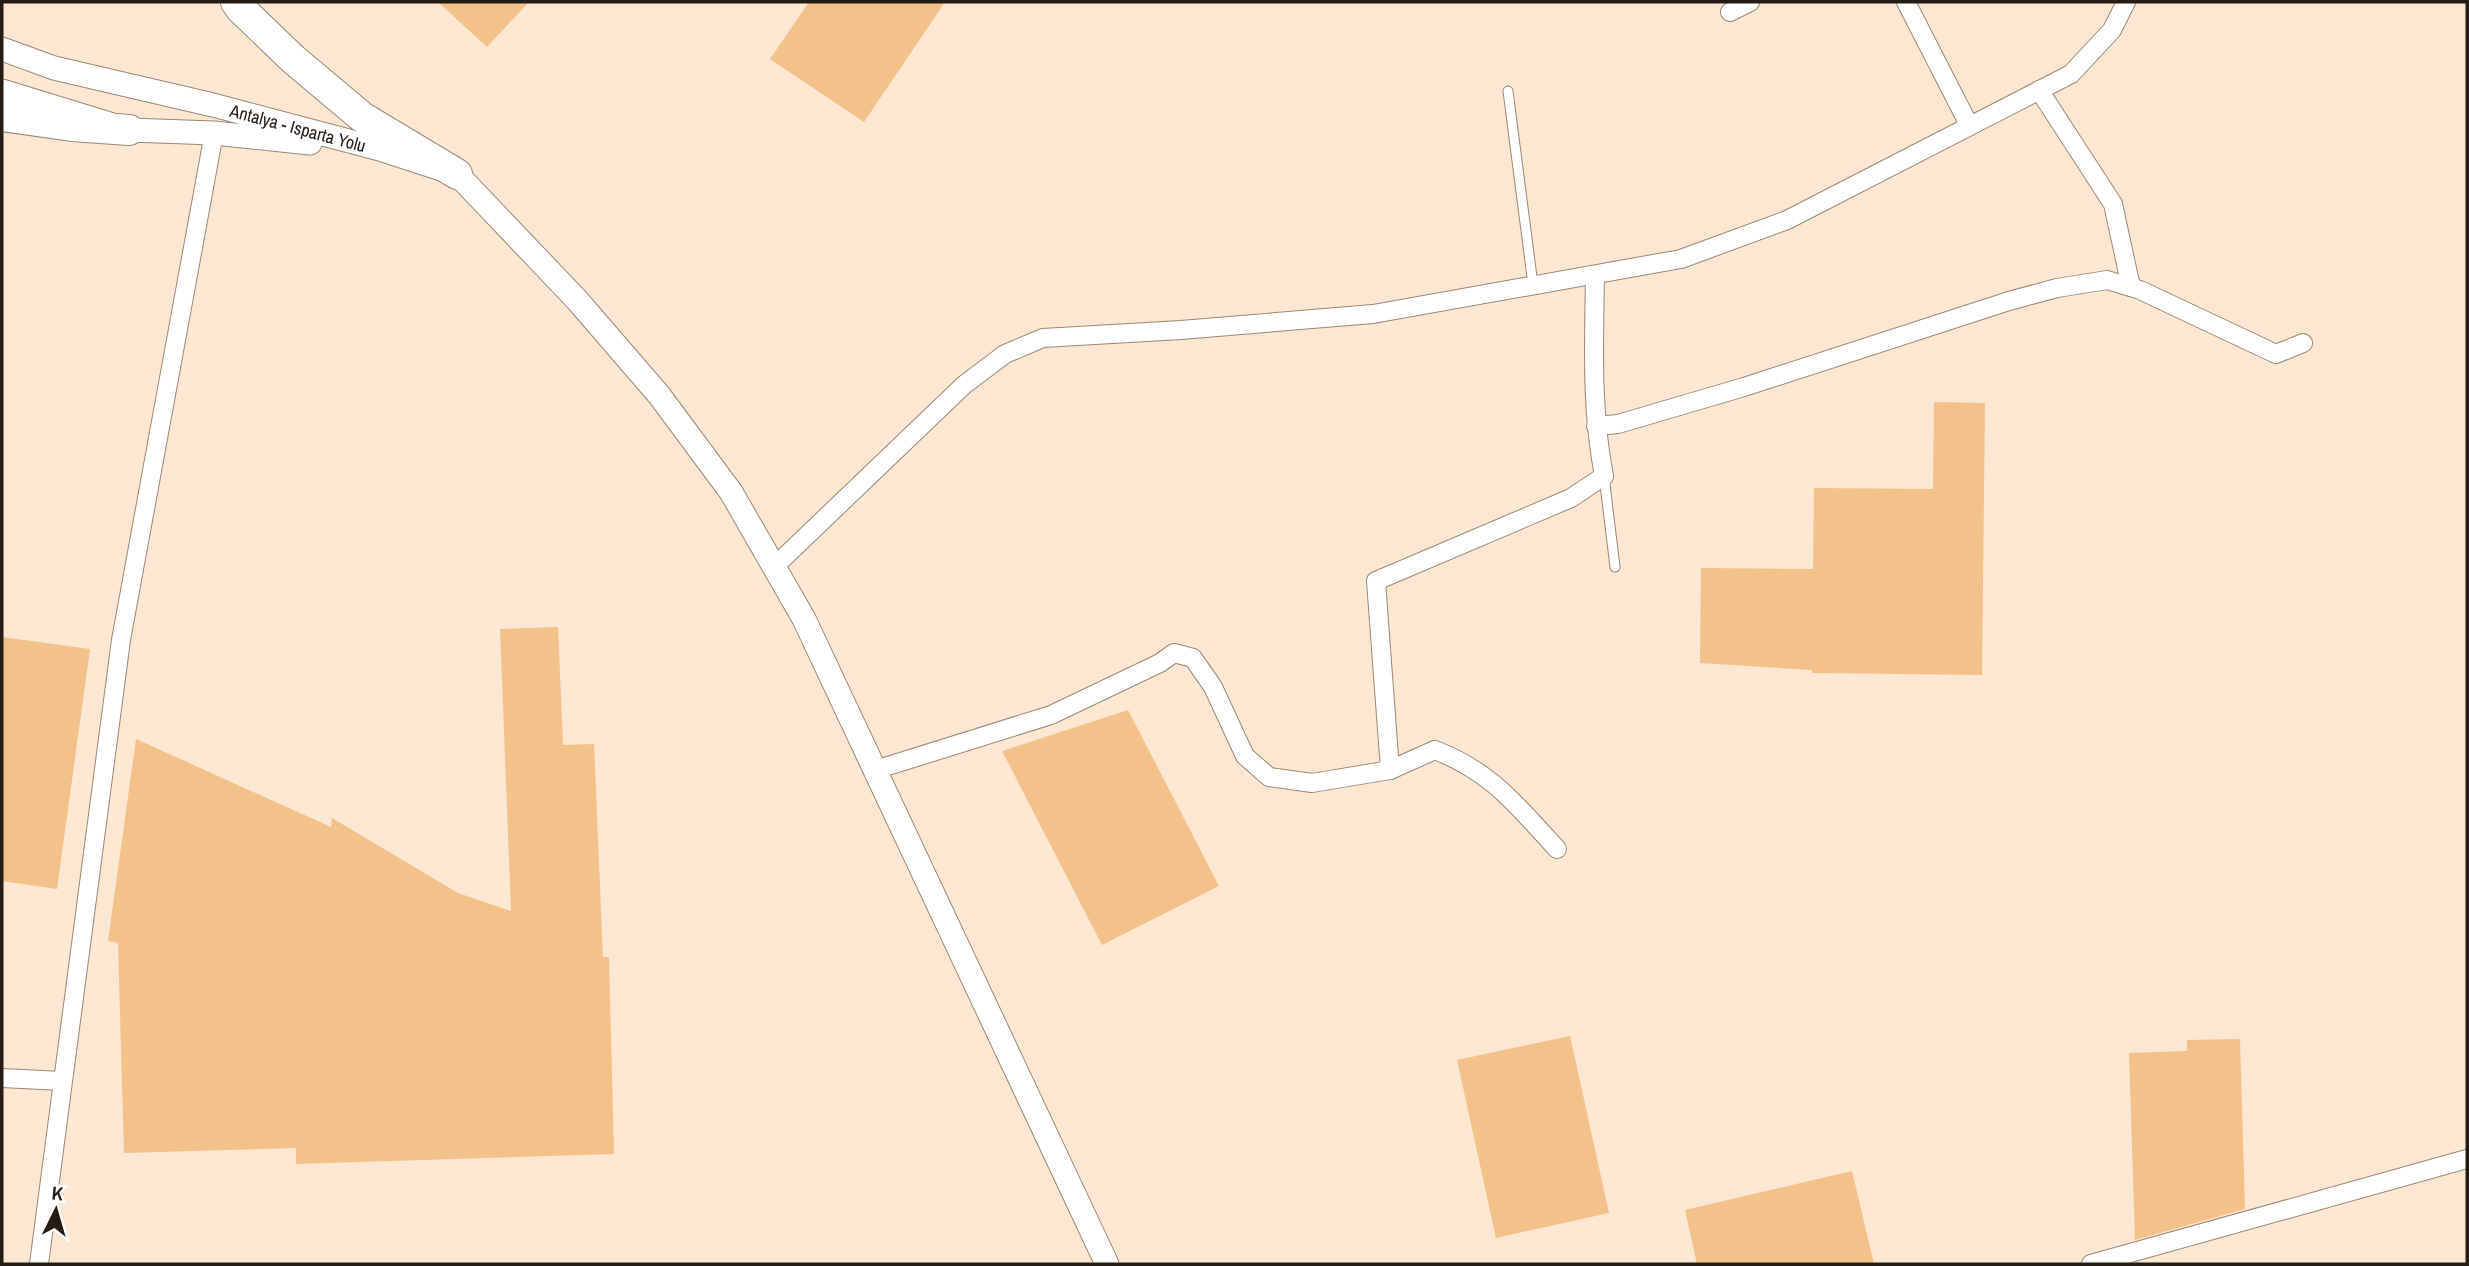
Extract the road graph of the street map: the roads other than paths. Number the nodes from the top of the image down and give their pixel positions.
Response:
1 (236, 2) edge
2 (1750, 2) edge
3 (1906, 2) edge
4 (2126, 2) edge
5 (1730, 12) dead end
6 (2, 49) edge
7 (2039, 90) junction
8 (2, 91) edge
9 (1508, 91) dead end
10 (2, 116) edge
11 (1969, 125) junction
12 (130, 130) junction
13 (214, 133) junction
14 (383, 150) junction
15 (457, 174) junction
16 (1595, 275) junction
17 (1534, 285) junction
18 (2131, 287) junction
19 (2303, 343) dead end
20 (1596, 426) junction
21 (1604, 476) junction
22 (774, 567) junction
23 (1615, 567) dead end
24 (875, 770) junction
25 (1390, 771) junction
26 (1557, 849) dead end
27 (2, 1078) edge
28 (62, 1081) junction
29 (2467, 1159) edge
30 (39, 1264) edge
31 (1107, 1264) edge
32 (2091, 1264) edge

1 - 15 highway
2 - 5 street
3 - 11 street
4 - 7 street
6 - 14 street, Antalya - Isparta Yolu
7 - 11 street
7 - 18 street
8 - 12 street, Antalya - Isparta Yolu
9 - 17 lane
10 - 12 highway
11 - 16 street
12 - 13 street, Antalya - Isparta Yolu
13 - 14 street, Antalya - Isparta Yolu
13 - 28 street
14 - 15 street
15 - 22 street
16 - 17 street
16 - 20 street
17 - 22 street
18 - 19 street
18 - 20 street
20 - 21 street
21 - 23 lane
21 - 25 street
22 - 24 street
24 - 25 street
24 - 31 street
25 - 26 street
27 - 28 street
28 - 30 street
29 - 32 street

